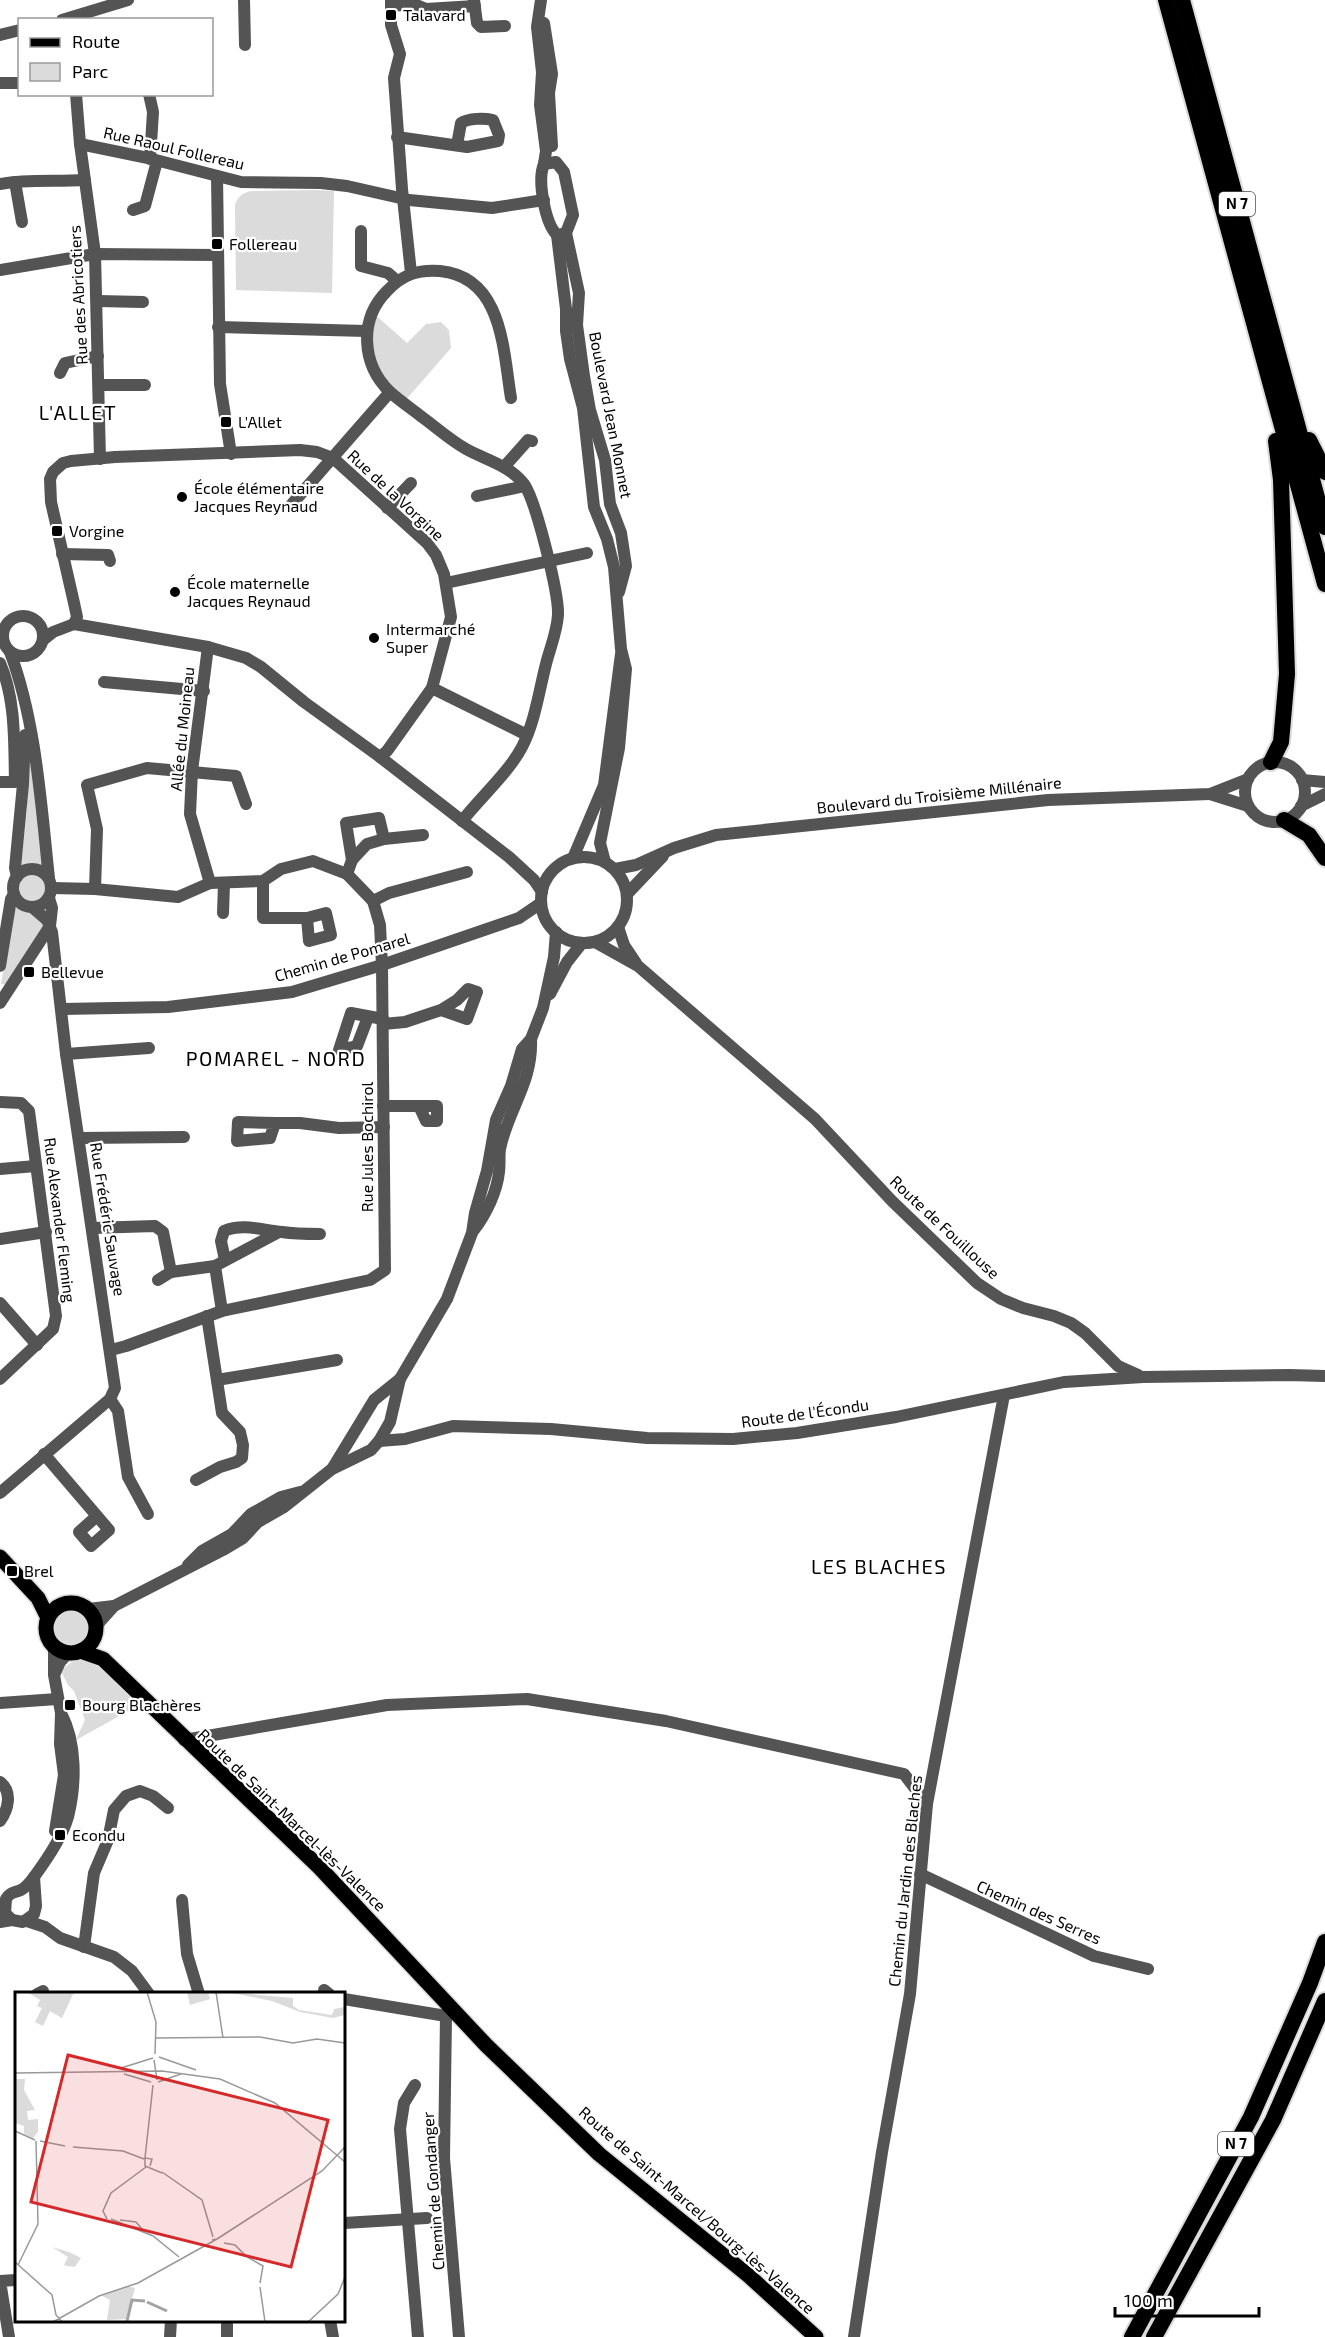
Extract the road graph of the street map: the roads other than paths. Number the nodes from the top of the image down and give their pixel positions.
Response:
1 (128, 0) edge
2 (244, 0) edge
3 (1166, 0) edge
4 (1182, 0) edge
5 (417, 2) edge
6 (391, 3) edge
7 (475, 3) edge
8 (541, 5) edge
9 (69, 18) edge
10 (505, 26) dead end
11 (18, 30) edge
12 (0, 34) edge
13 (245, 45) dead end
14 (0, 83) edge
15 (18, 83) edge
16 (76, 96) edge
17 (149, 96) edge
18 (397, 137) junction
19 (80, 144) junction
20 (457, 145) dead end
21 (153, 160) junction
22 (550, 163) junction
23 (217, 176) junction
24 (85, 180) junction
25 (15, 182) junction
26 (0, 184) edge
27 (403, 199) junction
28 (544, 200) junction
29 (133, 210) dead end
30 (22, 222) dead end
31 (361, 231) dead end
32 (562, 234) junction
33 (95, 254) junction
34 (217, 255) junction
35 (0, 270) edge
36 (411, 273) junction
37 (397, 281) junction
38 (98, 301) junction
39 (142, 302) dead end
40 (218, 327) junction
41 (366, 332) junction
42 (98, 356) junction
43 (60, 373) dead end
44 (99, 385) junction
45 (145, 385) dead end
46 (1272, 389) junction
47 (390, 392) junction
48 (510, 398) dead end
49 (1293, 407) junction
50 (532, 441) dead end
51 (231, 454) junction
52 (333, 458) junction
53 (100, 459) junction
54 (504, 466) junction
55 (1325, 472) edge
56 (411, 483) dead end
57 (525, 486) junction
58 (477, 496) dead end
59 (292, 504) dead end
60 (387, 508) junction
61 (1325, 527) edge
62 (587, 553) dead end
63 (62, 554) junction
64 (110, 561) dead end
65 (548, 561) junction
66 (446, 583) junction
67 (1325, 584) edge
68 (5, 620) edge
69 (39, 623) junction
70 (74, 624) junction
71 (60, 629) junction
72 (1, 634) edge
73 (43, 640) junction
74 (208, 647) junction
75 (621, 650) junction
76 (10, 651) junction
77 (28, 656) junction
78 (0, 663) edge
79 (19, 677) junction
80 (104, 682) dead end
81 (432, 688) junction
82 (204, 692) junction
83 (26, 713) junction
84 (527, 735) junction
85 (380, 757) junction
86 (1270, 762) junction
87 (192, 771) junction
88 (1248, 779) junction
89 (1302, 780) junction
90 (0, 782) edge
91 (1325, 782) edge
92 (1210, 794) junction
93 (1325, 794) edge
94 (246, 804) dead end
95 (1248, 806) junction
96 (1301, 806) junction
97 (1284, 820) junction
98 (462, 821) junction
99 (423, 835) dead end
100 (384, 839) junction
101 (674, 848) junction
102 (509, 857) junction
103 (573, 858) junction
104 (1325, 858) edge
105 (352, 860) junction
106 (610, 866) junction
107 (555, 868) junction
108 (467, 872) dead end
109 (347, 874) junction
110 (17, 877) junction
111 (263, 881) junction
112 (210, 883) junction
113 (224, 884) junction
114 (50, 888) junction
115 (95, 889) junction
116 (14, 894) junction
117 (627, 894) junction
118 (542, 897) junction
119 (373, 901) junction
120 (32, 908) junction
121 (223, 913) dead end
122 (307, 918) dead end
123 (519, 918) junction
124 (547, 922) junction
125 (50, 926) junction
126 (618, 927) junction
127 (556, 932) junction
128 (588, 942) junction
129 (382, 965) junction
130 (0, 966) edge
131 (638, 966) junction
132 (0, 1003) edge
133 (543, 1008) junction
134 (62, 1009) junction
135 (441, 1010) dead end
136 (369, 1017) dead end
137 (383, 1022) junction
138 (149, 1048) dead end
139 (66, 1053) junction
140 (0, 1102) edge
141 (383, 1106) junction
142 (420, 1106) dead end
143 (275, 1123) dead end
144 (384, 1127) junction
145 (184, 1137) dead end
146 (79, 1138) junction
147 (36, 1166) junction
148 (0, 1169) edge
149 (92, 1228) junction
150 (46, 1232) junction
151 (279, 1232) junction
152 (320, 1233) dead end
153 (0, 1239) edge
154 (220, 1263) junction
155 (171, 1272) junction
156 (158, 1280) dead end
157 (0, 1302) edge
158 (222, 1311) junction
159 (207, 1316) junction
160 (37, 1345) junction
161 (111, 1350) junction
162 (337, 1360) dead end
163 (1143, 1377) junction
164 (1325, 1377) edge
165 (0, 1379) edge
166 (217, 1380) junction
167 (390, 1395) junction
168 (1004, 1395) junction
169 (110, 1399) junction
170 (390, 1422) junction
171 (399, 1439) junction
172 (379, 1441) junction
173 (344, 1449) junction
174 (44, 1454) junction
175 (354, 1459) junction
176 (332, 1468) junction
177 (196, 1480) dead end
178 (0, 1493) edge
179 (148, 1514) dead end
180 (97, 1516) junction
181 (84, 1538) junction
182 (71, 1541) dead end
183 (0, 1557) edge
184 (38, 1598) junction
185 (60, 1605) junction
186 (114, 1606) junction
187 (88, 1609) junction
188 (48, 1618) junction
189 (95, 1631) junction
190 (54, 1645) junction
191 (75, 1652) junction
192 (103, 1659) junction
193 (54, 1675) junction
194 (57, 1699) junction
195 (0, 1703) edge
196 (184, 1740) junction
197 (0, 1782) edge
198 (927, 1804) junction
199 (168, 1808) dead end
200 (0, 1821) edge
201 (920, 1874) junction
202 (34, 1877) junction
203 (0, 1887) edge
204 (17, 1891) junction
205 (182, 1900) dead end
206 (35, 1904) junction
207 (2, 1906) edge
208 (6, 1921) edge
209 (27, 1921) junction
210 (45, 1927) junction
211 (1325, 1942) edge
212 (84, 1947) junction
213 (1148, 1969) dead end
214 (148, 1992) edge
215 (198, 1992) edge
216 (345, 1999) edge
217 (1325, 2001) edge
218 (449, 2013) junction
219 (416, 2085) dead end
220 (408, 2218) junction
221 (427, 2218) dead end
222 (345, 2223) edge
223 (15, 2280) edge
224 (0, 2281) edge
225 (171, 2322) edge
226 (330, 2322) edge
227 (9, 2337) edge
228 (170, 2337) edge
229 (333, 2337) edge
230 (418, 2337) edge
231 (459, 2337) edge
232 (816, 2337) edge
233 (854, 2337) edge
234 (1132, 2337) edge
235 (1154, 2337) edge

1 - 9 street
2 - 13 street
3 - 46 highway, N 7
4 - 49 highway, N 7
5 - 6 street
5 - 7 street
6 - 18 street
7 - 10 street
8 - 22 street, Boulevard Jean Monnet
11 - 12 street
14 - 15 street
16 - 19 street, Rue des Abricotiers
17 - 21 street
18 - 20 street
18 - 27 street
19 - 21 street, Rue Raoul Follereau
19 - 24 street, Rue des Abricotiers
21 - 23 street, Rue Raoul Follereau
21 - 29 street
22 - 28 street, Boulevard Jean Monnet
22 - 32 street, Boulevard Jean Monnet
23 - 27 street, Rue Raoul Follereau
23 - 34 street
24 - 25 street
24 - 33 street, Rue des Abricotiers
25 - 26 street
25 - 30 street
27 - 28 street, Rue Raoul Follereau
27 - 36 street
28 - 32 street, Boulevard Jean Monnet
31 - 37 street
32 - 75 street, Boulevard Jean Monnet
33 - 34 street
33 - 35 street
33 - 38 street, Rue des Abricotiers
34 - 40 street
36 - 37 street
36 - 48 street
37 - 41 street
38 - 39 street
38 - 42 street, Rue des Abricotiers
40 - 41 street
40 - 51 street
41 - 47 street
42 - 43 street
42 - 44 street, Rue des Abricotiers
44 - 45 street
44 - 53 street, Rue des Abricotiers
46 - 67 highway, N 7
46 - 86 highway
47 - 52 street
47 - 54 street
49 - 55 highway
49 - 61 highway, N 7
50 - 54 street
51 - 52 street, Rue de la Vorgine
51 - 53 street, Rue de la Vorgine
52 - 59 street
52 - 60 street, Rue de la Vorgine
53 - 63 street, Rue de la Vorgine
54 - 57 street
56 - 60 street
57 - 58 street
57 - 65 street
60 - 66 street, Rue de la Vorgine
62 - 65 street
63 - 64 street
63 - 70 street, Rue de la Vorgine
65 - 66 street
65 - 84 street
66 - 81 street, Rue de la Vorgine
68 - 69 street
68 - 72 street
69 - 71 street
69 - 73 street
70 - 71 street
70 - 74 street
71 - 73 street
72 - 76 street
73 - 77 street
74 - 82 street, Allée du Moineau
74 - 85 street
75 - 103 street, Boulevard Jean Monnet
75 - 106 street, Boulevard Jean Monnet
76 - 77 street
76 - 79 street
77 - 79 street
78 - 90 street
79 - 83 street
80 - 82 street
81 - 84 street
81 - 85 street, Rue de la Vorgine
82 - 87 street, Allée du Moineau
83 - 110 street
83 - 114 street, Rue Frédéric Sauvage
84 - 98 street
85 - 98 street
86 - 88 street
86 - 89 street
87 - 94 street
87 - 112 street, Allée du Moineau
87 - 115 street
88 - 92 street, Boulevard du Troisième Millénaire
88 - 95 street
89 - 91 street
89 - 96 street
92 - 95 street, Boulevard du Troisième Millénaire
92 - 101 street, Boulevard du Troisième Millénaire
93 - 96 street
95 - 97 street
96 - 97 street
97 - 104 highway
98 - 102 street
99 - 100 street
100 - 105 street
100 - 105 street
101 - 106 street, Boulevard du Troisième Millénaire
101 - 117 street, Boulevard du Troisième Millénaire
102 - 107 street
102 - 118 street
103 - 106 street
103 - 107 street
105 - 109 street
106 - 117 street
107 - 118 street
108 - 119 street
109 - 111 street, Rue Jules Bochirol
109 - 119 street, Rue Jules Bochirol
110 - 114 street
110 - 116 street
111 - 113 street, Rue Jules Bochirol
111 - 122 street
112 - 113 street, Rue Jules Bochirol
112 - 115 street, Rue Jules Bochirol
113 - 121 street
114 - 115 street, Rue Jules Bochirol
114 - 120 street
114 - 125 street, Rue Frédéric Sauvage
116 - 120 street
116 - 130 street
117 - 126 street
118 - 123 street, Chemin de Pomarel
118 - 124 street
119 - 129 street, Rue Jules Bochirol
120 - 125 street
123 - 124 street, Chemin de Pomarel
123 - 129 street, Chemin de Pomarel
124 - 127 street
125 - 132 street
125 - 134 street, Rue Frédéric Sauvage
126 - 128 street
126 - 131 street, Route de Fouillouse
127 - 128 street
127 - 133 street
128 - 131 street, Route de Fouillouse
128 - 133 street
129 - 134 street, Chemin de Pomarel
129 - 137 street, Rue Jules Bochirol
131 - 163 street, Route de Fouillouse
133 - 167 street
134 - 139 street, Rue Frédéric Sauvage
135 - 137 street
136 - 137 street
137 - 141 street, Rue Jules Bochirol
138 - 139 street
139 - 146 street, Rue Frédéric Sauvage
140 - 147 street, Rue Alexander Fleming
141 - 142 street
141 - 144 street, Rue Jules Bochirol
143 - 144 street
144 - 158 street, Rue Jules Bochirol
145 - 146 street
146 - 149 street, Rue Frédéric Sauvage
147 - 148 street
147 - 150 street, Rue Alexander Fleming
149 - 155 street
149 - 161 street, Rue Frédéric Sauvage
150 - 153 street
150 - 160 street, Rue Alexander Fleming
151 - 152 street
151 - 154 street
151 - 154 street
154 - 155 street
154 - 158 street
155 - 156 street
157 - 160 street
158 - 159 street, Rue Jules Bochirol
159 - 161 street, Rue Jules Bochirol
159 - 166 street
160 - 165 street, Rue Alexander Fleming
161 - 169 street, Rue Frédéric Sauvage
162 - 166 street
163 - 164 street, Route de Fouillouse
163 - 168 street, Route de l'Écondu
166 - 177 street
167 - 170 street
167 - 173 street
168 - 171 street, Route de l'Écondu
168 - 198 street, Chemin du Jardin des Blaches
169 - 174 street
169 - 179 street
170 - 171 street
170 - 172 street
171 - 172 street, Route de l'Écondu
172 - 175 street
173 - 175 street
173 - 176 street
174 - 178 street
174 - 180 street
175 - 176 street
176 - 186 street
180 - 181 street
180 - 181 street
181 - 182 street
183 - 184 main road
184 - 185 main road
184 - 188 main road
185 - 187 main road
185 - 188 main road
186 - 187 street
186 - 189 street
187 - 189 main road
188 - 190 main road
189 - 191 main road
189 - 192 main road, Route de Saint-Marcel-lès-Valence
190 - 191 main road
190 - 193 street
191 - 192 main road, Route de Saint-Marcel-lès-Valence
191 - 193 street
192 - 196 main road, Route de Saint-Marcel-lès-Valence
193 - 194 street
194 - 195 street
194 - 202 street
196 - 198 street
196 - 218 main road, Route de Saint-Marcel-lès-Valence
197 - 200 street
198 - 201 street, Chemin du Jardin des Blaches
199 - 212 street
201 - 213 street, Chemin des Serres
201 - 233 street, Chemin du Jardin des Blaches
202 - 204 street
202 - 206 street
203 - 204 street
204 - 206 street
204 - 207 street
205 - 215 street
206 - 209 street
206 - 210 street
207 - 208 street
208 - 209 street
209 - 210 street
210 - 212 street
211 - 234 highway, N 7
212 - 214 street
216 - 218 street
217 - 235 highway, N 7
218 - 231 street, Chemin de Gondanger
218 - 232 main road, Route de Saint-Marcel/Bourg-lès-Valence
219 - 220 street
220 - 221 street
220 - 222 street
220 - 230 street
223 - 224 street
224 - 227 street
225 - 228 street
226 - 229 street

